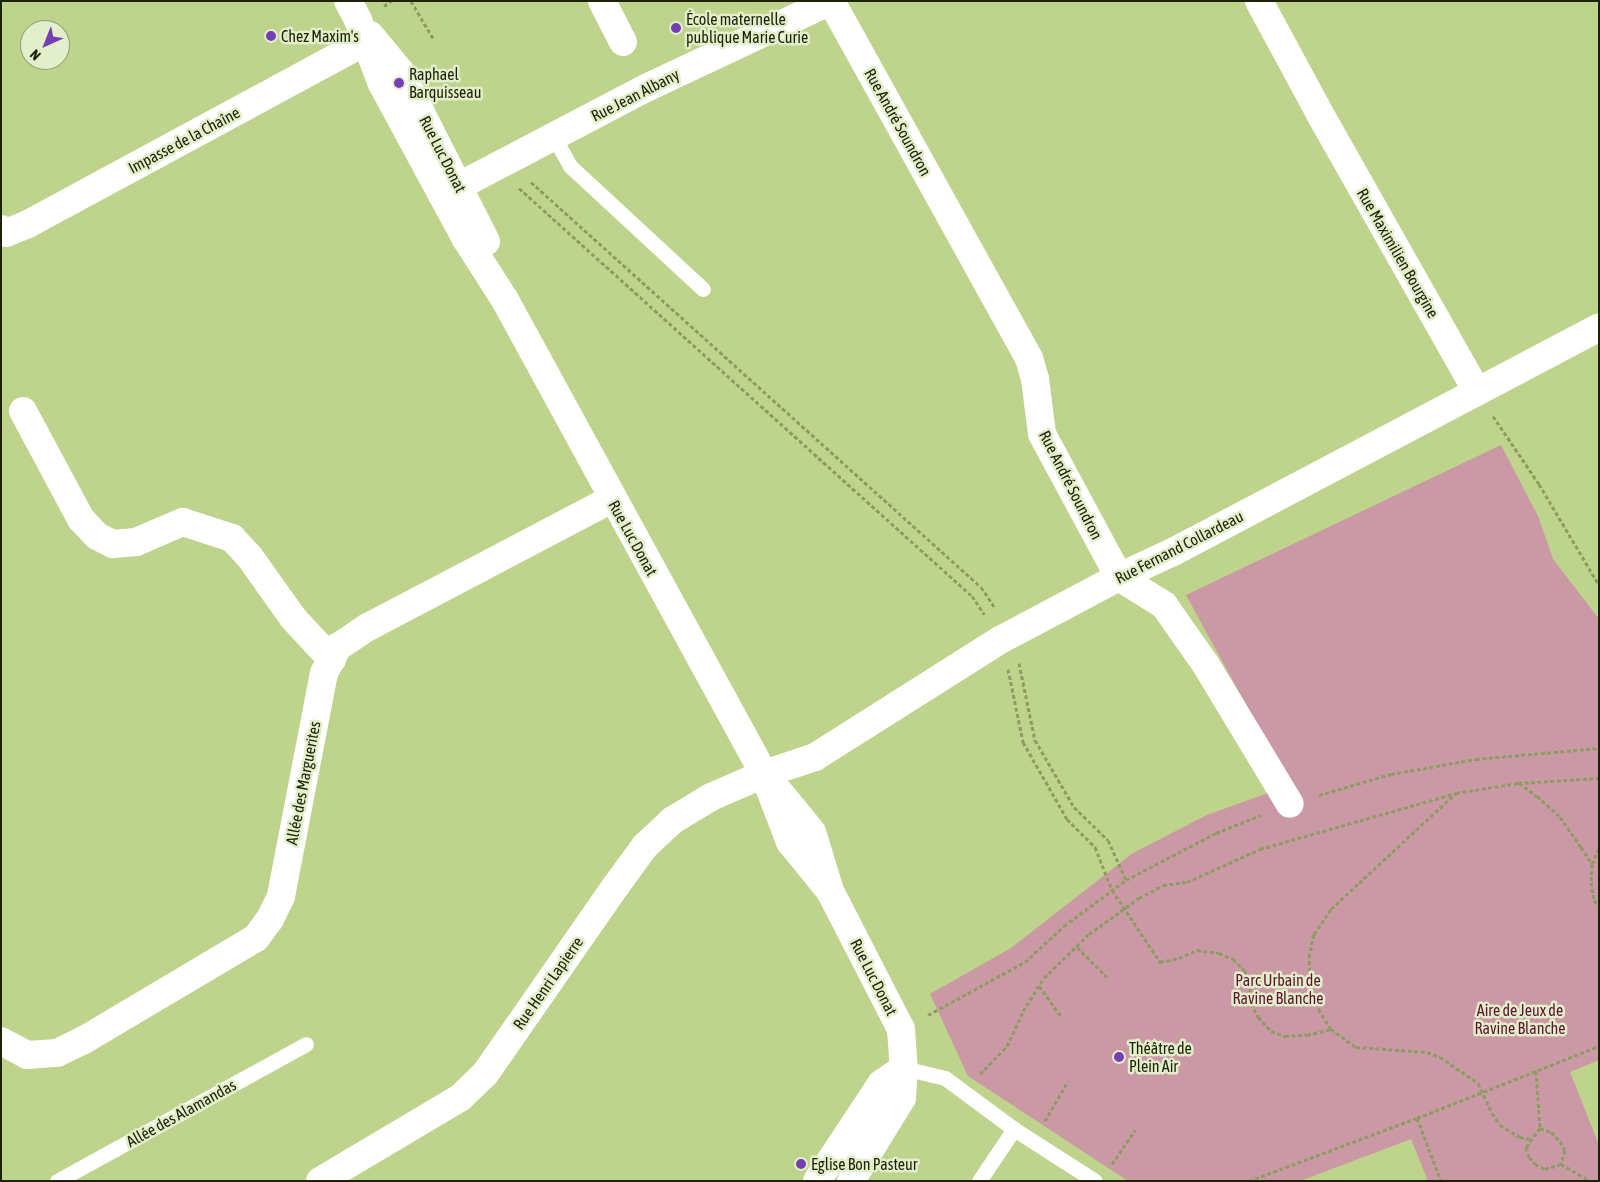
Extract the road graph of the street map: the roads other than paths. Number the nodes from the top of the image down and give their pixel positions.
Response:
1 (602, 1) edge
2 (831, 1) edge
3 (1258, 1) edge
4 (358, 21) edge
5 (623, 42) dead end
6 (554, 137) junction
7 (451, 190) junction
8 (1, 229) edge
9 (703, 289) dead end
10 (1599, 327) edge
11 (1477, 392) junction
12 (23, 411) dead end
13 (612, 499) junction
14 (1119, 577) junction
15 (332, 660) junction
16 (764, 774) junction
17 (1290, 804) road end
18 (1, 1041) edge
19 (306, 1044) dead end
20 (904, 1068) junction
21 (1014, 1129) junction
22 (56, 1181) edge
23 (320, 1181) edge
24 (817, 1181) edge
25 (851, 1181) edge
26 (979, 1181) edge
27 (1095, 1181) edge

1 - 5 street
2 - 6 street, Rue Jean Albany
2 - 14 street, Rue André Soundron
3 - 11 street, Rue Maximilien Bourgine
4 - 7 street, Rue Luc Donat
4 - 8 street, Impasse de la Chaîne
6 - 7 street, Rue Jean Albany
6 - 9 lane
7 - 13 street, Rue Luc Donat
10 - 11 street, Rue Fernand Collardeau
11 - 14 street, Rue Fernand Collardeau
12 - 15 street
13 - 15 street, Allée des Marguerites
13 - 16 street, Rue Luc Donat
14 - 16 street, Rue Fernand Collardeau
14 - 17 street, Rue André Soundron
15 - 18 street, Allée des Marguerites
16 - 20 street, Rue Luc Donat
16 - 23 street, Rue Henri Lapierre
19 - 22 lane, Allée des Alamandas
20 - 21 lane
20 - 24 street
20 - 25 street, Rue Luc Donat
21 - 26 lane
21 - 27 lane

